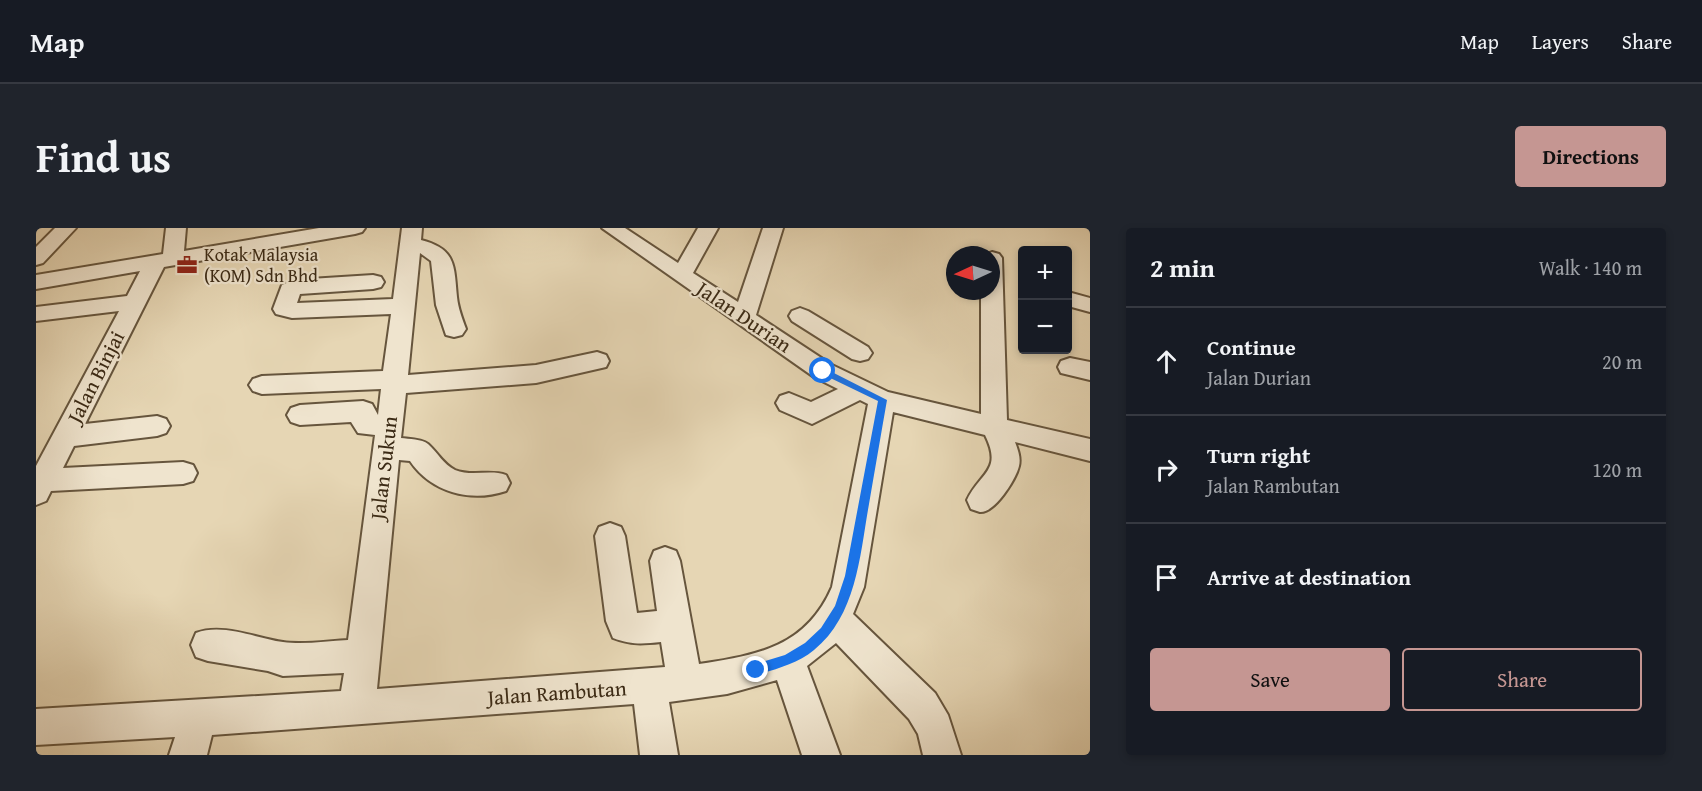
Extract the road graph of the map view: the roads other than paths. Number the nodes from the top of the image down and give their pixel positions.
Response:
1 (66, 228) edge
2 (176, 228) edge
3 (355, 228) edge
4 (612, 228) edge
5 (708, 228) edge
6 (773, 228) edge
7 (411, 236) edge
8 (36, 259) edge
9 (165, 259) junction
10 (681, 275) junction
11 (36, 282) edge
12 (373, 282) dead end
13 (992, 300) edge
14 (134, 302) junction
15 (403, 306) junction
16 (36, 314) edge
17 (800, 316) dead end
18 (744, 317) junction
19 (454, 329) dead end
20 (834, 337) junction
21 (860, 353) dead end
22 (808, 360) junction
23 (597, 361) dead end
24 (394, 382) junction
25 (262, 385) dead end
26 (872, 395) junction
27 (789, 403) dead end
28 (300, 415) dead end
29 (157, 426) dead end
30 (994, 426) junction
31 (66, 436) junction
32 (387, 437) junction
33 (1090, 450) edge
34 (183, 472) dead end
35 (42, 475) edge
36 (496, 483) dead end
37 (981, 500) dead end
38 (610, 536) dead end
39 (665, 561) dead end
40 (834, 618) junction
41 (675, 625) junction
42 (208, 645) dead end
43 (362, 656) junction
44 (788, 660) junction
45 (687, 683) junction
46 (649, 686) junction
47 (357, 708) junction
48 (198, 718) junction
49 (36, 727) edge
50 (188, 755) edge
51 (659, 755) edge
52 (821, 755) edge
53 (942, 755) edge

1 - 8 street
2 - 9 street
3 - 9 street
4 - 10 street, Jalan Durian
5 - 10 street
6 - 18 street
7 - 15 street, Jalan Sukun
7 - 19 street
9 - 11 street
9 - 14 street, Jalan Binjai
10 - 18 street, Jalan Durian
12 - 15 street
13 - 30 street
14 - 16 street
14 - 31 street, Jalan Binjai
15 - 24 street, Jalan Sukun
17 - 20 street
18 - 22 street, Jalan Durian
20 - 21 street
20 - 22 street
22 - 26 street, Jalan Durian
23 - 24 street
24 - 25 street
24 - 32 street, Jalan Sukun
26 - 27 street
26 - 30 street, Jalan Durian
26 - 40 street, Jalan Rambutan
28 - 32 street
29 - 31 street
30 - 33 street, Jalan Durian
30 - 37 street
31 - 35 street, Jalan Binjai
32 - 36 street
32 - 43 street, Jalan Sukun
34 - 35 street
38 - 41 street
39 - 41 street
40 - 44 street, Jalan Rambutan
40 - 53 street
41 - 45 street
42 - 43 street
43 - 47 street, Jalan Sukun
44 - 45 street, Jalan Rambutan
44 - 52 street
45 - 46 street, Jalan Rambutan
46 - 47 street, Jalan Rambutan
46 - 51 street
47 - 48 street, Jalan Rambutan
48 - 49 street, Jalan Rambutan
48 - 50 street

